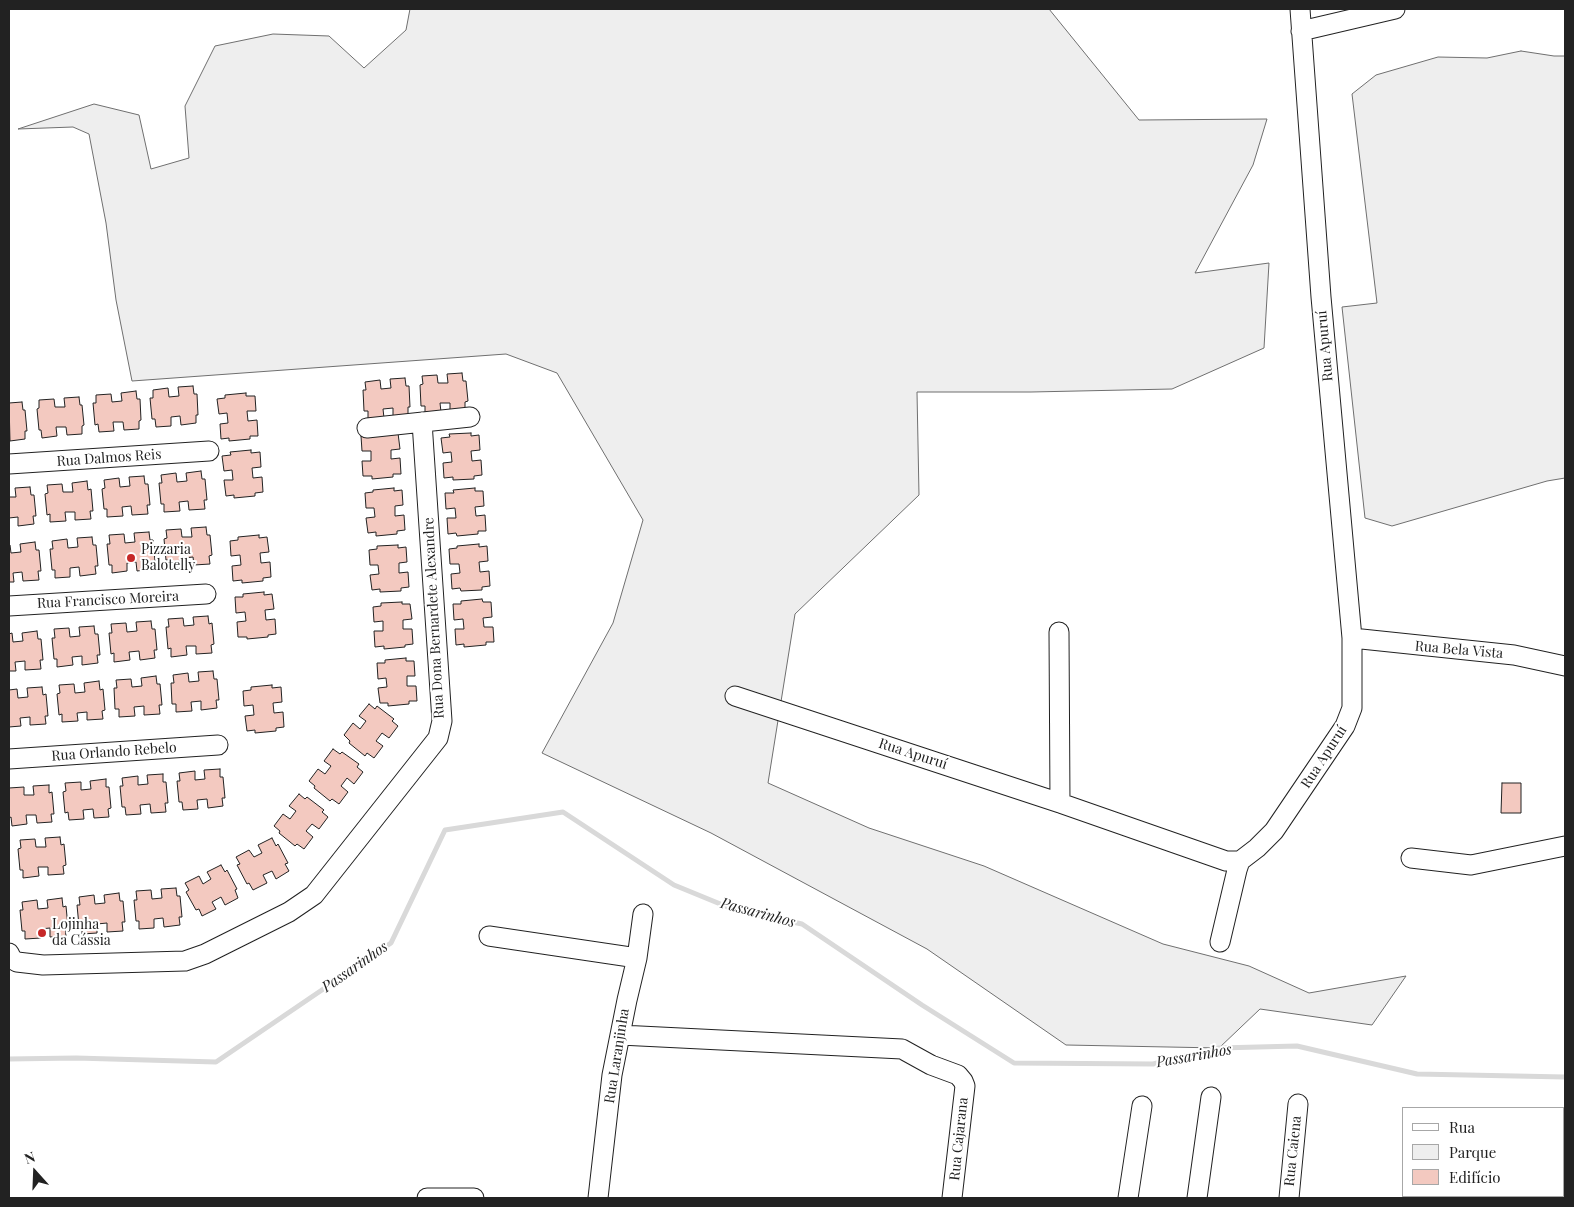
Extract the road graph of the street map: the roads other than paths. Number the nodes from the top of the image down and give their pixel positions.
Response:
1 (1300, 9) edge
2 (1394, 9) edge
3 (1301, 31) junction
4 (470, 416) dead end
5 (422, 422) junction
6 (367, 428) dead end
7 (210, 451) dead end
8 (9, 464) edge
9 (206, 594) dead end
10 (9, 606) edge
11 (1059, 632) dead end
12 (1352, 638) junction
13 (1565, 666) edge
14 (735, 696) dead end
15 (218, 745) dead end
16 (9, 759) edge
17 (1060, 802) junction
18 (1565, 846) edge
19 (1411, 858) dead end
20 (1240, 861) junction
21 (644, 914) dead end
22 (488, 936) dead end
23 (1220, 942) dead end
24 (9, 953) edge
25 (637, 958) junction
26 (620, 1036) junction
27 (1211, 1097) dead end
28 (1298, 1104) dead end
29 (1142, 1106) dead end
30 (430, 1198) edge
31 (474, 1198) edge
32 (598, 1198) edge
33 (952, 1198) edge
34 (1128, 1198) edge
35 (1197, 1198) edge
36 (1289, 1198) edge

1 - 3 street, Rua Apuruí
2 - 3 street
3 - 12 street, Rua Apuruí
4 - 5 street
5 - 6 street
5 - 24 street, Rua Dona Bernardete Alexandre
7 - 8 street, Rua Dalmos Reis
9 - 10 street, Rua Francisco Moreira
11 - 17 street
12 - 13 street, Rua Bela Vista
12 - 20 street, Rua Apuruí
14 - 17 street, Rua Apuruí
15 - 16 street, Rua Orlando Rebelo
17 - 20 street, Rua Apuruí
18 - 19 street
20 - 23 street
21 - 25 street, Rua Laranjinha
22 - 25 street
25 - 26 street, Rua Laranjinha
26 - 32 street, Rua Laranjinha
26 - 33 street, Rua Cajarana
27 - 35 street
28 - 36 street, Rua Caiena
29 - 34 street
30 - 31 street

